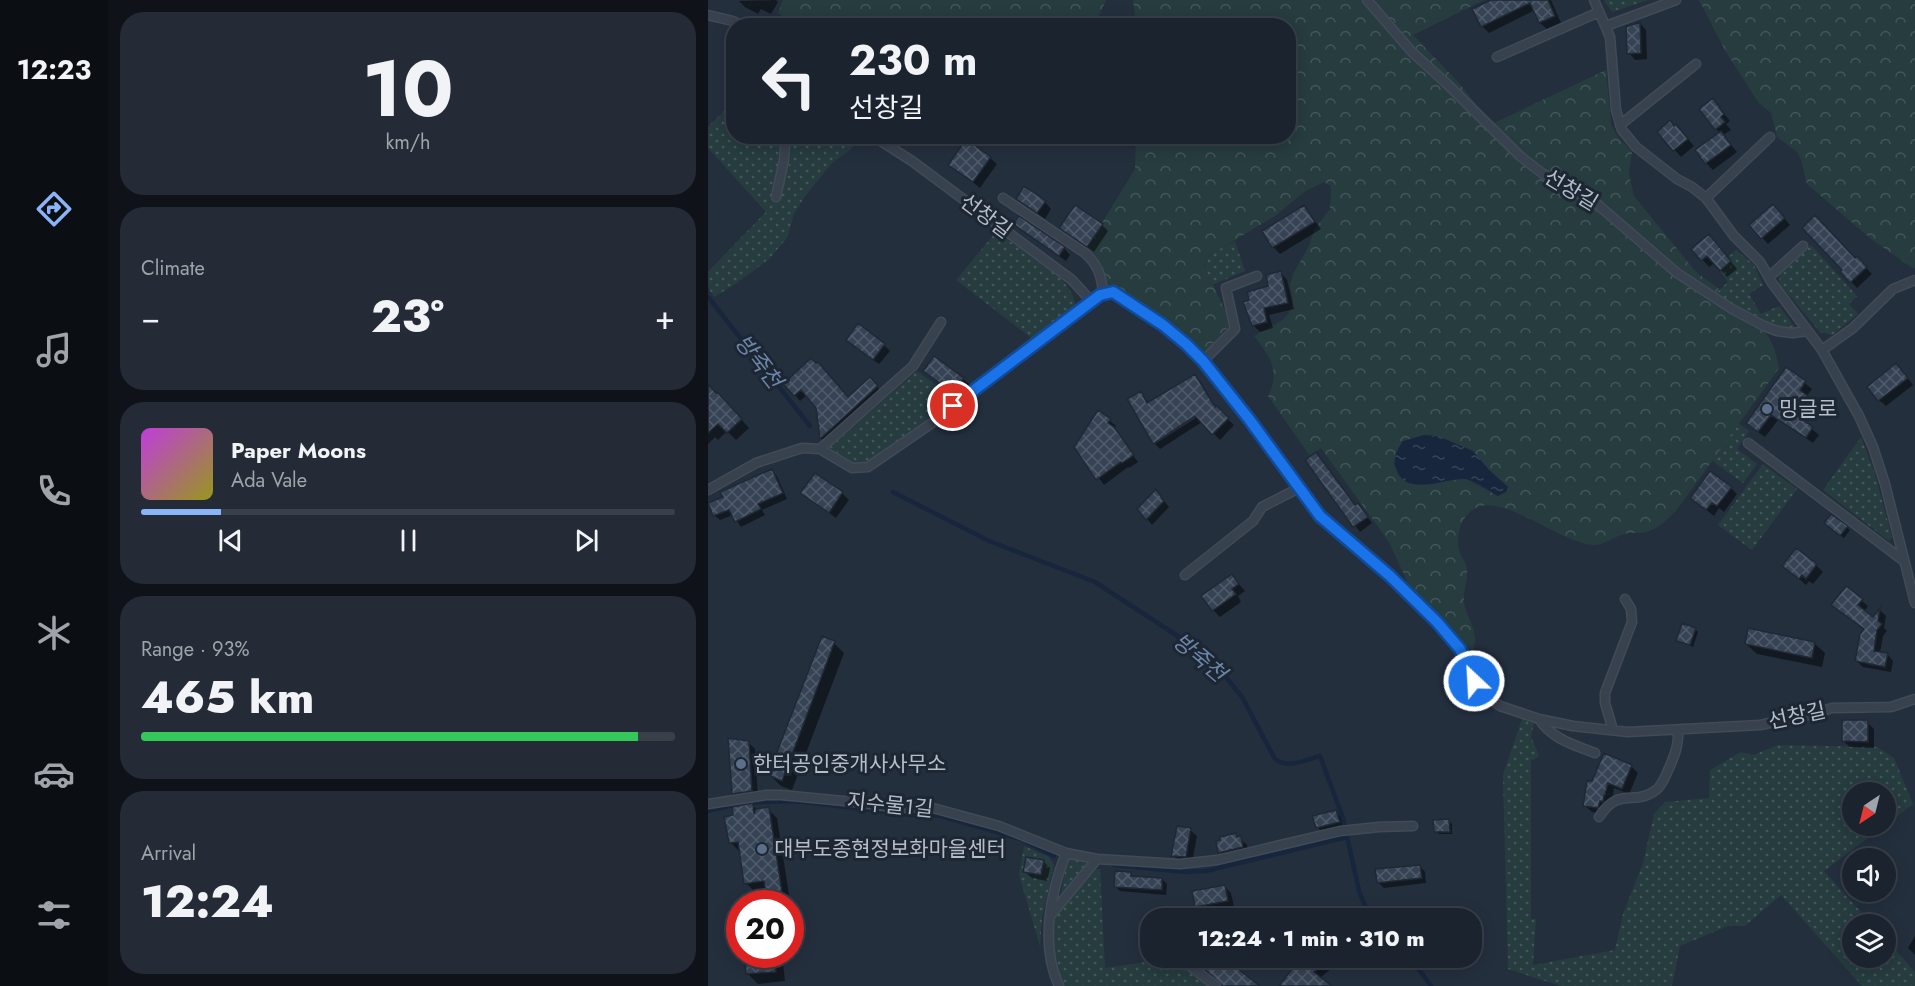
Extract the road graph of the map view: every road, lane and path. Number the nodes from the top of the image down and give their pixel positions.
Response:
1 (1367, 0) edge
2 (1594, 0) edge
3 (1676, 0) edge
4 (1599, 12) junction
5 (708, 15) edge
6 (726, 19) edge
7 (1606, 26) junction
8 (1497, 57) dead end
9 (1696, 64) dead end
10 (1620, 125) junction
11 (1770, 137) dead end
12 (785, 144) edge
13 (885, 144) edge
14 (776, 197) dead end
15 (1003, 198) dead end
16 (1706, 198) junction
17 (1803, 246) dead end
18 (1257, 276) dead end
19 (1769, 277) junction
20 (1915, 280) edge
21 (1103, 294) junction
22 (1092, 302) junction
23 (940, 322) dead end
24 (1807, 331) junction
25 (1822, 350) junction
26 (1203, 361) junction
27 (1748, 443) dead end
28 (820, 449) junction
29 (1299, 488) junction
30 (708, 490) edge
31 (1905, 561) junction
32 (1185, 575) dead end
33 (1625, 599) dead end
34 (1915, 603) edge
35 (1915, 699) edge
36 (1539, 719) junction
37 (1613, 730) junction
38 (1678, 730) junction
39 (1595, 753) dead end
40 (708, 804) edge
41 (1599, 817) dead end
42 (1413, 826) dead end
43 (1066, 853) junction
44 (1097, 859) junction
45 (1050, 917) junction
46 (1193, 968) edge
47 (1059, 986) edge
48 (1216, 986) edge

1 - 24 lane, 선창길
2 - 4 lane
3 - 7 lane
4 - 7 lane
4 - 8 lane
5 - 6 lane
7 - 10 lane
9 - 10 lane
10 - 16 lane
11 - 16 lane
12 - 14 lane
13 - 22 lane, 선창길
15 - 21 lane, 선창길
16 - 19 lane
17 - 19 lane
18 - 26 lane
19 - 24 lane
20 - 25 lane
21 - 22 lane
21 - 26 lane, 선창길
22 - 28 lane
23 - 28 lane
24 - 25 lane
25 - 31 lane
26 - 29 lane, 선창길
27 - 31 lane
28 - 30 lane
29 - 32 lane
29 - 36 lane, 선창길
31 - 34 lane
33 - 37 lane
35 - 38 lane, 선창길
36 - 37 lane, 선창길
36 - 39 lane, 선창길
37 - 38 lane, 선창길
38 - 41 lane
40 - 43 lane, 지수물1길
42 - 44 lane, 지수물1길
43 - 44 lane, 지수물1길
43 - 45 lane
44 - 45 lane
45 - 47 lane
46 - 48 lane

